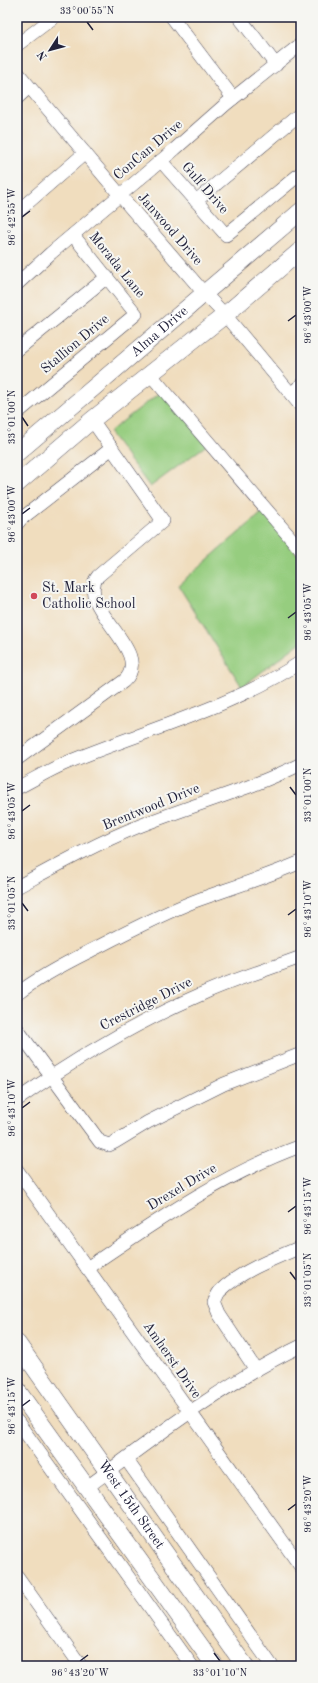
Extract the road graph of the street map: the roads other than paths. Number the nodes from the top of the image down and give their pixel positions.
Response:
1 (54, 17) edge
2 (172, 17) edge
3 (239, 17) edge
4 (301, 44) edge
5 (17, 45) edge
6 (276, 65) junction
7 (17, 72) edge
8 (29, 87) junction
9 (17, 98) edge
10 (233, 98) junction
11 (301, 114) edge
12 (85, 153) junction
13 (161, 161) junction
14 (301, 172) edge
15 (120, 195) junction
16 (196, 201) junction
17 (301, 211) edge
18 (17, 212) edge
19 (73, 235) junction
20 (301, 250) edge
21 (107, 278) junction
22 (17, 284) edge
23 (204, 293) junction
24 (136, 314) joint
25 (225, 315) junction
26 (17, 350) edge
27 (150, 374) junction
28 (301, 386) edge
29 (291, 394) junction
30 (301, 406) edge
31 (17, 414) edge
32 (92, 420) junction
33 (112, 448) junction
34 (17, 453) edge
35 (17, 484) edge
36 (18, 519) edge
37 (301, 550) edge
38 (301, 662) edge
39 (17, 759) edge
40 (301, 764) edge
41 (17, 788) edge
42 (301, 862) edge
43 (17, 887) edge
44 (301, 957) edge
45 (17, 994) edge
46 (17, 1028) edge
47 (301, 1054) edge
48 (51, 1076) junction
49 (17, 1100) edge
50 (301, 1146) edge
51 (17, 1170) edge
52 (301, 1247) edge
53 (87, 1268) junction
54 (17, 1343) edge
55 (301, 1346) edge
56 (256, 1370) junction
57 (17, 1390) edge
58 (190, 1413) junction
59 (17, 1421) edge
60 (126, 1459) junction
61 (108, 1472) junction
62 (86, 1488) junction
63 (301, 1567) edge
64 (17, 1576) edge
65 (81, 1666) edge
66 (192, 1666) edge
67 (215, 1666) edge
68 (245, 1666) edge
69 (272, 1666) edge

1 - 5 street
2 - 10 street
3 - 6 street
4 - 6 street, ConCan Drive
6 - 10 street, ConCan Drive
7 - 8 street, Janwood Drive
8 - 9 street
8 - 12 street, Janwood Drive
10 - 13 street, ConCan Drive
11 - 16 street
12 - 15 street, Janwood Drive
12 - 18 street
13 - 15 street, ConCan Drive
13 - 16 street, Gulf Drive
14 - 16 street, Gulf Drive
15 - 19 street, ConCan Drive
15 - 23 street, Janwood Drive
17 - 23 main road, Alma Drive
19 - 21 street, Morada Lane
19 - 22 street, ConCan Drive
20 - 25 main road, Alma Drive
21 - 24 street, Morada Lane
21 - 26 street
23 - 25 street, Janwood Drive
23 - 34 main road, Alma Drive
24 - 31 street, Stallion Drive
25 - 27 main road, Alma Drive
25 - 29 street, Janwood Drive
27 - 32 main road, Alma Drive
27 - 37 street
28 - 29 street
29 - 30 street, Janwood Drive
32 - 33 street
32 - 35 main road, Alma Drive
33 - 36 street
33 - 39 street
38 - 41 street
40 - 43 street, Brentwood Drive
42 - 45 street
44 - 48 street, Crestridge Drive
46 - 48 street
47 - 48 street
48 - 49 street, Crestridge Drive
50 - 53 street, Drexel Drive
51 - 53 street, Amherst Drive
52 - 56 street
53 - 58 street, Amherst Drive
54 - 61 main road, West 15th Street
55 - 56 street
56 - 58 street
57 - 62 main road, West 15th Street
58 - 60 street
58 - 63 street, Amherst Drive
59 - 66 street
60 - 61 street
60 - 69 street
61 - 62 street
61 - 68 main road, West 15th Street
62 - 67 main road, West 15th Street
64 - 65 street

